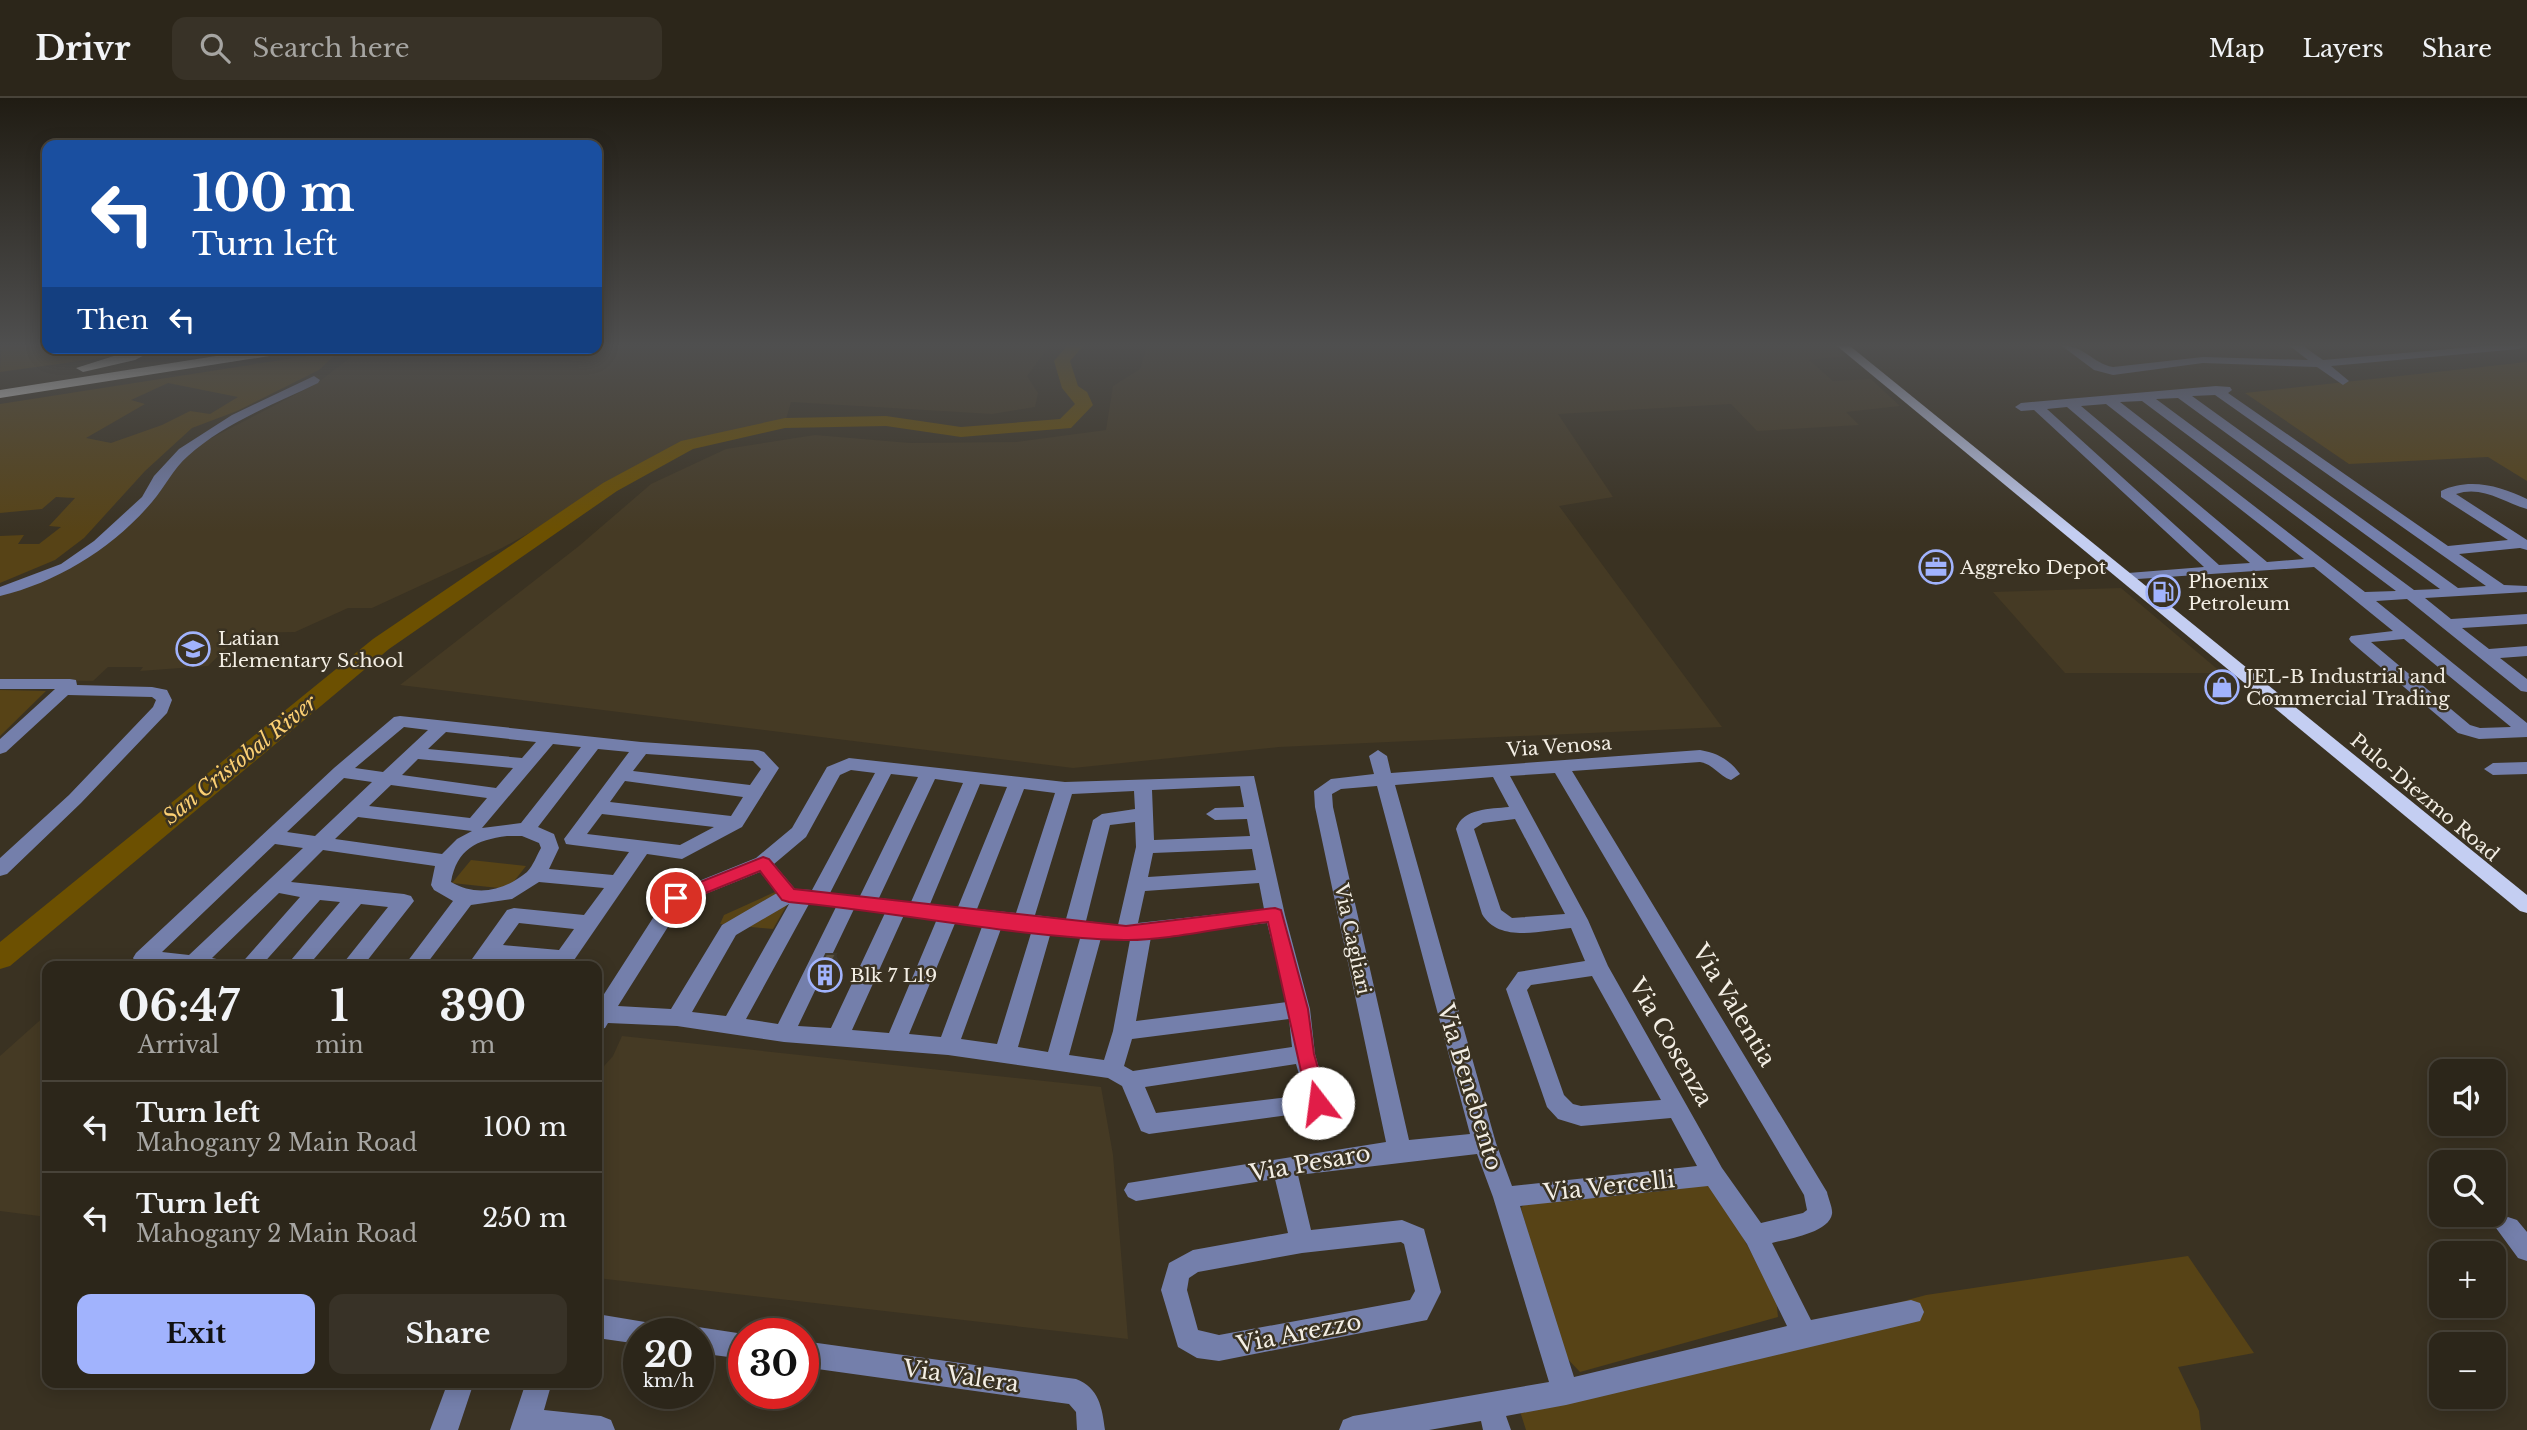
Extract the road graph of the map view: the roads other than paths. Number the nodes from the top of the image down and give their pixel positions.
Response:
1 (256, 408) edge
2 (1920, 408) edge
3 (2039, 408) edge
4 (2076, 408) edge
5 (2119, 408) edge
6 (2159, 408) edge
7 (2201, 408) edge
8 (2248, 408) edge
9 (2527, 505) edge
10 (2524, 545) edge
11 (2446, 551) junction
12 (2316, 562) junction
13 (2263, 566) junction
14 (2216, 570) junction
15 (2128, 577) junction
16 (2522, 589) dead end
17 (2501, 590) junction
18 (0, 592) edge
19 (2454, 592) junction
20 (2410, 594) junction
21 (2362, 597) junction
22 (2527, 619) edge
23 (2448, 624) junction
24 (2406, 635) junction
25 (2527, 651) edge
26 (2486, 654) junction
27 (0, 684) edge
28 (2527, 687) edge
29 (63, 690) junction
30 (443, 725) junction
31 (2527, 732) edge
32 (550, 736) junction
33 (593, 743) junction
34 (0, 748) edge
35 (641, 748) junction
36 (415, 753) junction
37 (1378, 756) dead end
38 (525, 764) junction
39 (886, 768) junction
40 (1561, 768) junction
41 (2493, 768) dead end
42 (2527, 768) edge
43 (1499, 771) junction
44 (340, 772) junction
45 (929, 773) junction
46 (1731, 774) dead end
47 (622, 775) junction
48 (974, 779) junction
49 (1383, 779) junction
50 (382, 780) junction
51 (1018, 783) junction
52 (1143, 785) junction
53 (1065, 788) junction
54 (755, 792) junction
55 (499, 794) junction
56 (596, 807) junction
57 (354, 810) junction
58 (1520, 812) junction
59 (1254, 813) junction
60 (1145, 814) junction
61 (1215, 814) dead end
62 (736, 823) junction
63 (527, 828) junction
64 (273, 837) junction
65 (1260, 842) junction
66 (319, 845) junction
67 (1145, 847) junction
68 (641, 849) junction
69 (446, 861) junction
70 (763, 863) junction
71 (0, 869) edge
72 (536, 875) junction
73 (1267, 876) junction
74 (618, 882) junction
75 (1136, 885) junction
76 (276, 886) junction
77 (315, 893) junction
78 (357, 896) junction
79 (804, 896) junction
80 (466, 899) junction
81 (858, 901) junction
82 (2527, 906) edge
83 (908, 908) junction
84 (956, 915) junction
85 (1275, 915) junction
86 (995, 918) junction
87 (1578, 920) junction
88 (589, 923) junction
89 (1033, 924) junction
90 (1083, 929) junction
91 (1134, 931) junction
92 (483, 958) edge
93 (168, 961) edge
94 (196, 961) edge
95 (253, 961) edge
96 (300, 961) edge
97 (355, 961) edge
98 (418, 961) edge
99 (542, 961) edge
100 (562, 961) edge
101 (1598, 967) junction
102 (1299, 1009) junction
103 (602, 1010) edge
104 (602, 1016) edge
105 (677, 1018) junction
106 (732, 1025) junction
107 (1124, 1031) junction
108 (784, 1033) junction
109 (838, 1037) junction
110 (895, 1043) junction
111 (948, 1046) junction
112 (1005, 1053) junction
113 (1304, 1054) junction
114 (1056, 1061) junction
115 (1122, 1075) junction
116 (1679, 1108) junction
117 (1484, 1143) junction
118 (1399, 1148) junction
119 (1285, 1169) junction
120 (1714, 1175) junction
121 (1136, 1190) dead end
122 (1505, 1197) junction
123 (2508, 1228) dead end
124 (1756, 1236) junction
125 (1302, 1242) junction
126 (2527, 1250) edge
127 (1911, 1311) dead end
128 (602, 1327) edge
129 (623, 1330) edge
130 (1804, 1334) junction
131 (819, 1356) edge
132 (459, 1388) edge
133 (537, 1388) edge
134 (1566, 1392) junction
135 (1494, 1418) edge
136 (525, 1426) edge
137 (444, 1430) edge
138 (601, 1430) edge
139 (1091, 1430) edge
140 (1353, 1430) edge

1 - 18 street
2 - 15 main road, Pulo-Diezmo Road
3 - 14 street
4 - 13 street
5 - 12 street
6 - 20 street
7 - 19 street
8 - 11 street
9 - 10 street
10 - 11 street
11 - 17 street
12 - 13 street
12 - 21 street
13 - 14 street
14 - 15 street
15 - 82 main road, Pulo-Diezmo Road
16 - 17 street
17 - 19 street
19 - 20 street
20 - 21 street
20 - 23 street
21 - 24 street
22 - 23 street
23 - 26 street
24 - 31 street
24 - 31 street
25 - 26 street
26 - 28 street
27 - 29 street
29 - 34 street
29 - 71 street
30 - 32 street
30 - 36 street
30 - 44 street
32 - 33 street
32 - 38 street
33 - 35 street
33 - 63 street
35 - 47 street
35 - 54 street
36 - 38 street
36 - 50 street
37 - 49 street, Via Benebento
38 - 55 street
39 - 45 street
39 - 70 street
39 - 79 street
40 - 43 street, Via Venosa
40 - 46 street, Via Venosa
40 - 124 street, Via Valentia
41 - 42 street
43 - 49 street, Via Venosa
43 - 58 street, Via Cosenza
44 - 50 street
44 - 64 street
45 - 48 street
45 - 81 street
47 - 54 street
47 - 56 street
48 - 51 street
48 - 83 street
49 - 117 street, Via Benebento
49 - 118 street, Via Cagliari
50 - 55 street
50 - 57 street
51 - 53 street
51 - 84 street
52 - 53 street
52 - 59 street
52 - 60 street
53 - 89 street
54 - 62 street
55 - 57 street
56 - 62 street
56 - 68 street
57 - 66 street
58 - 87 street, Via Cosenza
58 - 87 street
59 - 61 street
59 - 65 street
60 - 67 street
60 - 90 street
62 - 68 street
63 - 69 street
63 - 72 street
64 - 66 street
64 - 93 street
65 - 67 street
65 - 73 street
66 - 69 street
66 - 76 street
67 - 75 street
68 - 74 street
69 - 80 street
70 - 79 street
70 - 103 street
72 - 74 street
72 - 80 street
73 - 75 street
73 - 85 street
74 - 88 street
75 - 91 street
76 - 77 street
76 - 94 street
77 - 78 street
77 - 95 street
78 - 96 street
78 - 97 street
79 - 81 street
79 - 105 street
79 - 106 street
80 - 98 street
81 - 83 street
81 - 108 street
83 - 84 street
83 - 109 street
84 - 86 street
84 - 110 street
85 - 91 street
85 - 102 street
86 - 89 street
86 - 111 street
87 - 101 street, Via Cosenza
88 - 92 street
88 - 100 street
89 - 90 street
89 - 112 street
90 - 91 street
90 - 114 street
91 - 107 street
92 - 99 street
101 - 116 street, Via Cosenza
101 - 116 street
102 - 107 street
102 - 113 street
104 - 105 street
105 - 106 street
106 - 108 street
107 - 115 street
108 - 109 street
109 - 110 street
110 - 111 street
111 - 112 street
112 - 114 street
113 - 115 street
113 - 115 street
114 - 115 street
116 - 120 street, Via Cosenza
117 - 118 street, Via Pesaro
117 - 122 street, Via Benebento
118 - 119 street, Via Pesaro
119 - 121 street, Via Pesaro
119 - 125 street
120 - 122 street, Via Vercelli
120 - 124 street, Via Cosenza
122 - 134 street, Via Benebento
123 - 126 street
124 - 130 street, Via Cosenza
125 - 125 street, Via Arezzo
127 - 130 street
128 - 129 street
130 - 134 street
131 - 139 street, Via Valera
132 - 137 street
133 - 136 street
134 - 135 street
135 - 140 street
136 - 138 street

